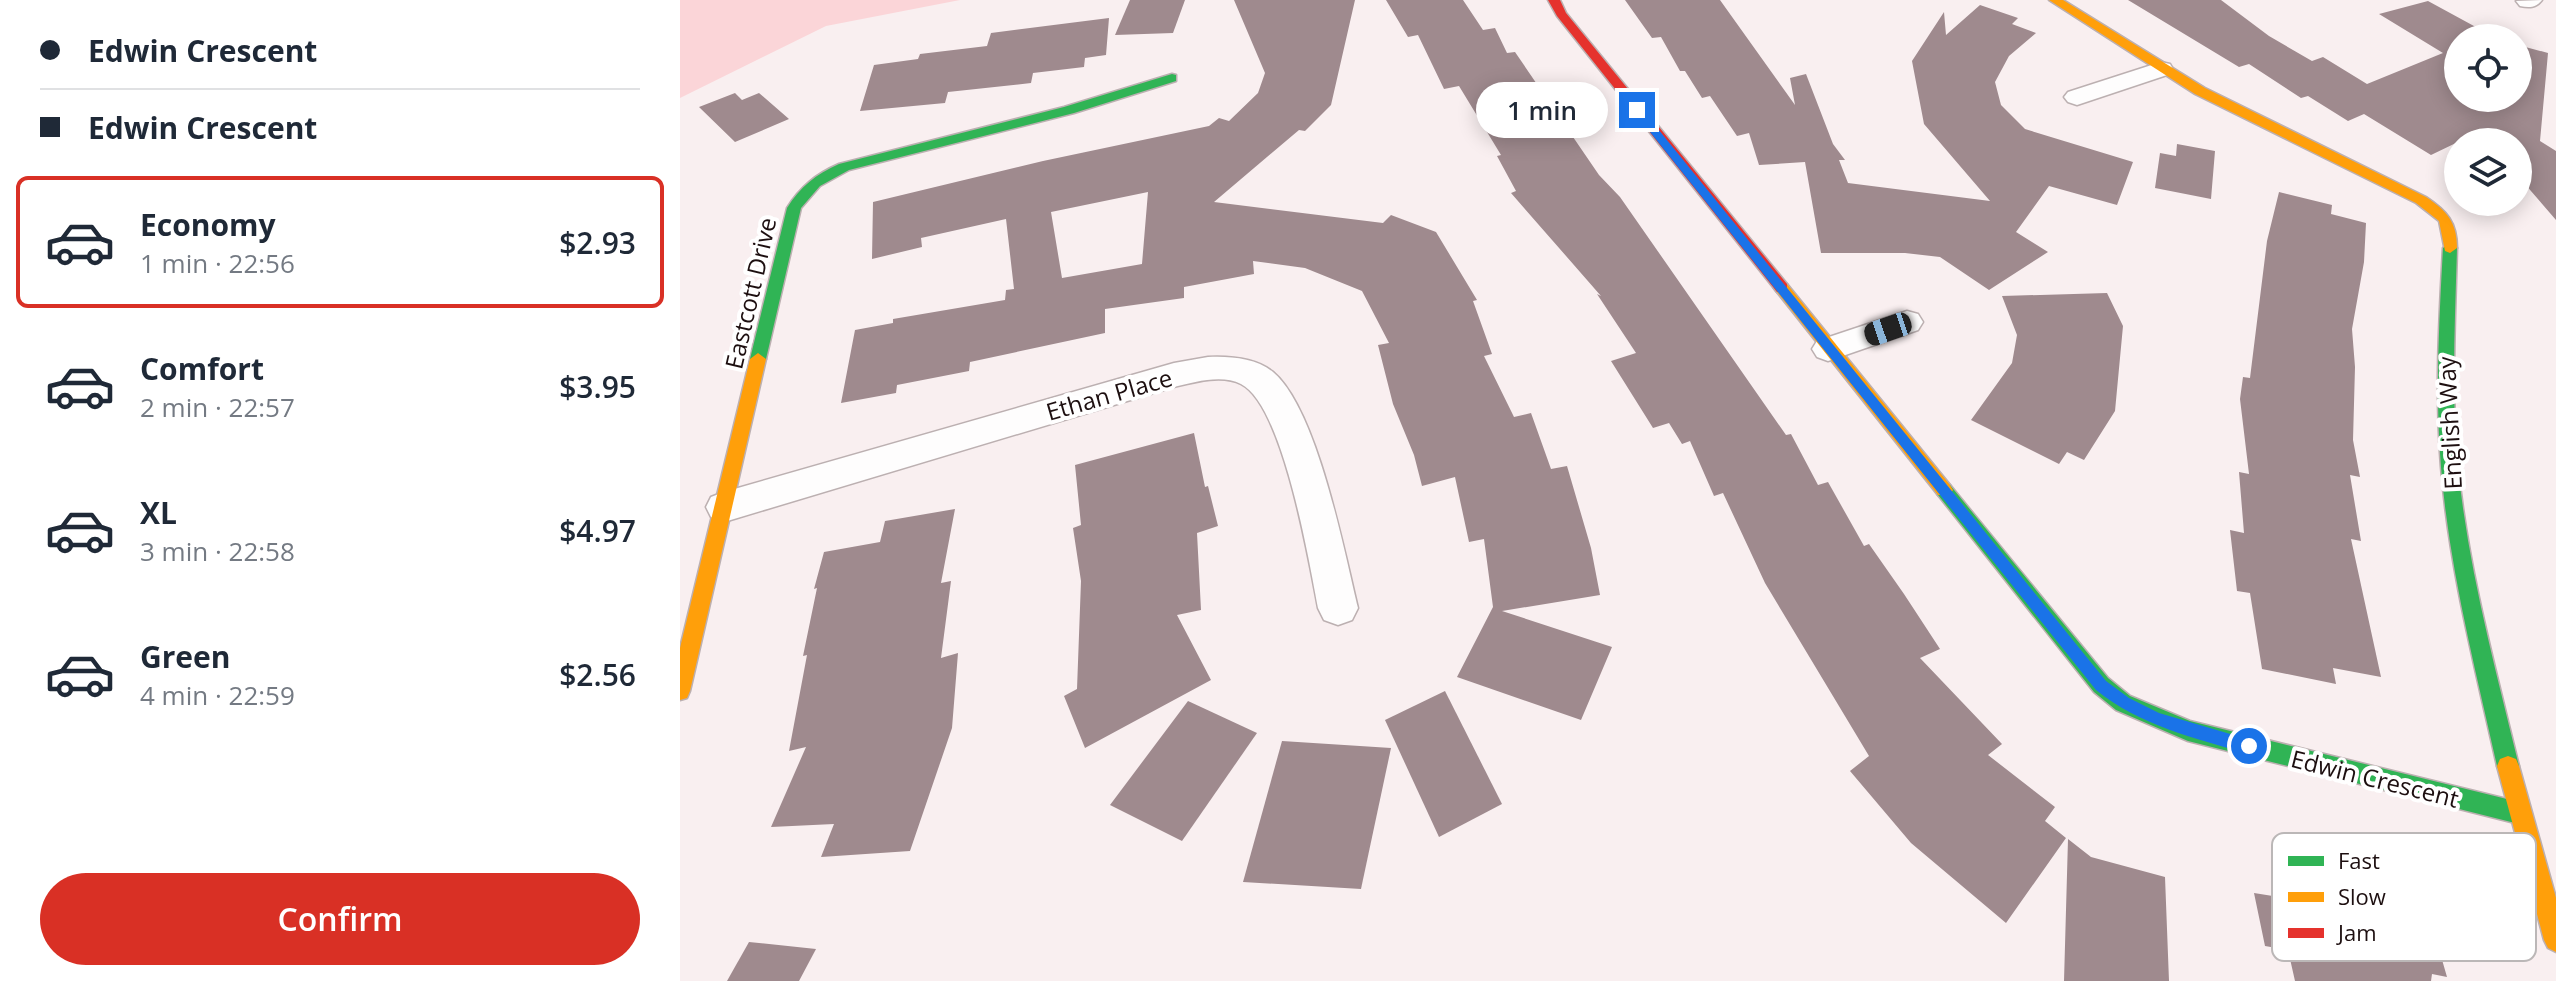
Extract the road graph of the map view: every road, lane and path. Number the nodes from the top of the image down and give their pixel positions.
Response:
1 (1554, 0) edge
2 (2055, 0) edge
3 (2161, 69) junction
4 (1172, 78) dead end
5 (2077, 97) dead end
6 (1907, 322) dead end
7 (1828, 349) junction
8 (724, 507) junction
9 (1338, 608) dead end
10 (680, 691) edge
11 (2519, 813) junction
12 (2525, 833) edge
13 (2536, 871) edge
14 (2556, 940) edge

1 - 7 street, Edwin Crescent
2 - 3 street, English Way
3 - 5 street
3 - 11 street, English Way
4 - 8 street, Eastcott Drive
6 - 7 street
7 - 11 street, Edwin Crescent
8 - 9 street, Ethan Place
8 - 10 street, Eastcott Drive
11 - 12 street, English Way
13 - 14 street, English Way

